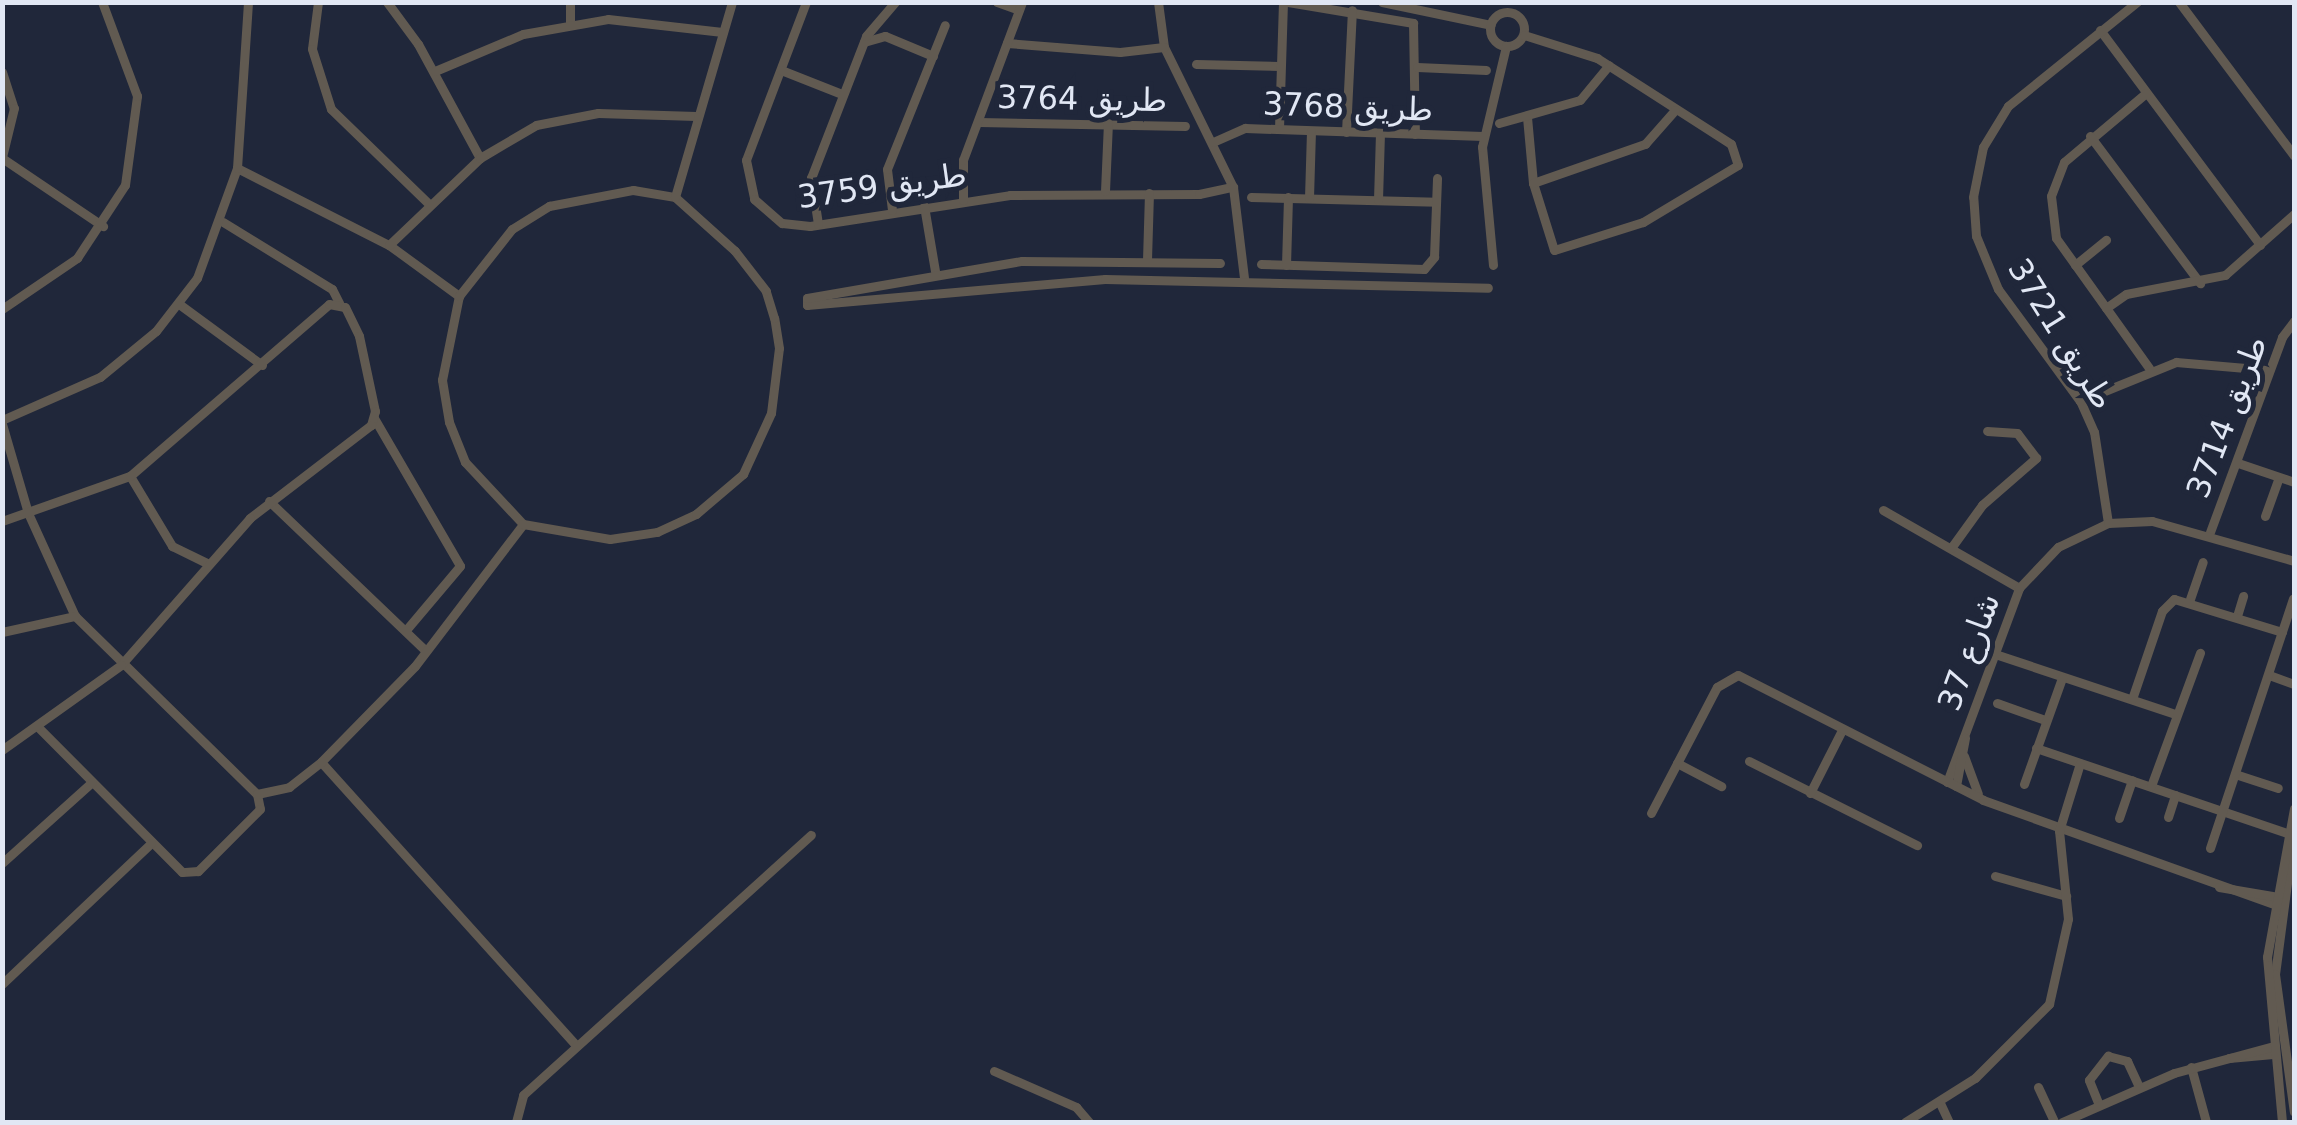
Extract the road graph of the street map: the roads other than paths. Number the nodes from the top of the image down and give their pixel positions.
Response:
1 (102, 2) edge
2 (248, 2) edge
3 (318, 2) edge
4 (387, 2) edge
5 (570, 2) edge
6 (732, 2) edge
7 (806, 2) edge
8 (895, 2) edge
9 (997, 2) edge
10 (1158, 2) edge
11 (1285, 2) edge
12 (1382, 2) edge
13 (2136, 2) edge
14 (2179, 2) edge
15 (1020, 6) edge
16 (1512, 7) edge
17 (1352, 10) junction
18 (880, 18) junction
19 (570, 25) junction
20 (945, 25) dead end
21 (1490, 25) junction
22 (2100, 30) junction
23 (722, 32) junction
24 (1524, 35) junction
25 (885, 36) junction
26 (864, 42) junction
27 (1008, 43) junction
28 (1506, 46) junction
29 (1164, 47) junction
30 (932, 56) junction
31 (1196, 64) dead end
32 (1279, 66) junction
33 (1609, 66) junction
34 (1417, 67) junction
35 (782, 70) junction
36 (1486, 70) dead end
37 (434, 71) junction
38 (2, 72) edge
39 (2146, 92) junction
40 (842, 94) junction
41 (1674, 110) junction
42 (696, 116) junction
43 (1527, 116) junction
44 (978, 122) junction
45 (1108, 123) junction
46 (1499, 123) dead end
47 (1185, 126) dead end
48 (1279, 129) junction
49 (1311, 131) junction
50 (1346, 132) junction
51 (1380, 133) junction
52 (1414, 134) junction
53 (1483, 136) junction
54 (2090, 136) junction
55 (1213, 142) junction
56 (2294, 156) edge
57 (2, 158) edge
58 (480, 158) junction
59 (237, 168) junction
60 (1438, 178) dead end
61 (1533, 184) junction
62 (1233, 187) junction
63 (1105, 191) junction
64 (1149, 193) junction
65 (675, 196) junction
66 (1251, 196) dead end
67 (1288, 197) junction
68 (1309, 198) junction
69 (963, 200) junction
70 (1378, 200) junction
71 (1436, 202) junction
72 (429, 204) junction
73 (924, 206) junction
74 (892, 210) junction
75 (2294, 214) edge
76 (223, 222) junction
77 (818, 224) junction
78 (103, 226) junction
79 (2106, 240) dead end
80 (389, 245) junction
81 (2260, 245) junction
82 (1147, 260) junction
83 (1220, 263) dead end
84 (1261, 264) dead end
85 (1286, 264) junction
86 (1493, 265) dead end
87 (2075, 265) junction
88 (935, 271) junction
89 (1244, 278) junction
90 (2200, 283) junction
91 (1488, 288) dead end
92 (459, 296) junction
93 (339, 303) junction
94 (179, 304) junction
95 (2, 308) edge
96 (2106, 308) junction
97 (2294, 321) edge
98 (262, 365) junction
99 (2149, 368) junction
100 (2269, 370) junction
101 (2080, 401) junction
102 (374, 418) junction
103 (2, 422) edge
104 (1987, 431) dead end
105 (2238, 463) junction
106 (130, 476) junction
107 (2279, 477) junction
108 (2294, 482) edge
109 (269, 501) junction
110 (1883, 510) dead end
111 (28, 513) junction
112 (2265, 516) dead end
113 (2, 521) edge
114 (2108, 523) junction
115 (524, 524) junction
116 (2210, 532) junction
117 (1951, 548) junction
118 (2294, 561) edge
119 (2203, 562) dead end
120 (207, 563) junction
121 (2019, 588) junction
122 (2242, 596) dead end
123 (2294, 598) edge
124 (2190, 599) junction
125 (75, 616) junction
126 (2236, 616) junction
127 (406, 629) junction
128 (2, 632) edge
129 (2282, 632) junction
130 (426, 652) junction
131 (1992, 653) junction
132 (2200, 653) dead end
133 (121, 665) junction
134 (2268, 675) junction
135 (2062, 678) junction
136 (2294, 684) edge
137 (2132, 699) junction
138 (1997, 702) dead end
139 (2175, 714) junction
140 (2045, 720) junction
141 (37, 726) junction
142 (1842, 730) junction
143 (1965, 738) junction
144 (2036, 748) junction
145 (2, 750) edge
146 (1964, 756) junction
147 (320, 762) junction
148 (1750, 762) dead end
149 (1677, 763) junction
150 (2080, 763) junction
151 (2235, 774) junction
152 (2132, 780) junction
153 (92, 782) junction
154 (1951, 784) junction
155 (2024, 784) dead end
156 (1721, 786) dead end
157 (2152, 786) junction
158 (2278, 788) dead end
159 (1810, 793) junction
160 (257, 794) junction
161 (2176, 795) junction
162 (1983, 800) junction
163 (2223, 812) junction
164 (2294, 812) edge
165 (1651, 814) dead end
166 (2168, 817) dead end
167 (2120, 818) dead end
168 (2059, 831) junction
169 (2291, 832) edge
170 (811, 835) dead end
171 (151, 843) junction
172 (1917, 845) dead end
173 (2210, 848) dead end
174 (2, 863) edge
175 (1995, 876) dead end
176 (2066, 896) junction
177 (2276, 901) junction
178 (2, 984) edge
179 (2269, 1029) junction
180 (577, 1046) junction
181 (2277, 1050) junction
182 (2253, 1053) junction
183 (2191, 1067) junction
184 (994, 1070) dead end
185 (2275, 1080) junction
186 (2038, 1087) dead end
187 (2139, 1087) junction
188 (1940, 1102) junction
189 (2099, 1105) junction
190 (2294, 1112) edge
191 (516, 1122) edge
192 (1089, 1122) edge
193 (1906, 1122) edge
194 (1950, 1122) edge
195 (2054, 1122) edge
196 (2062, 1122) edge
197 (2206, 1122) edge
198 (2282, 1122) edge

1 - 78 street
2 - 59 street
3 - 72 street
4 - 37 street
5 - 19 street
6 - 23 street
7 - 35 street, طريق 3759
8 - 18 street
9 - 15 street
10 - 29 street
11 - 17 street
11 - 32 street
12 - 21 street
13 - 22 street, طريق 3721
14 - 56 street
15 - 27 street
16 - 21 street
16 - 24 street
17 - 34 street
17 - 50 street
18 - 25 street
18 - 26 street
19 - 23 street
19 - 37 street
20 - 30 street
21 - 28 street
22 - 39 street
22 - 101 street, طريق 3721
23 - 42 street
24 - 28 street
24 - 33 street
25 - 26 street
25 - 30 street
26 - 40 street
27 - 29 street
27 - 44 street
28 - 53 street
29 - 55 street
30 - 74 street
31 - 32 street
32 - 48 street
33 - 41 street
33 - 43 street
34 - 36 street
34 - 52 street
35 - 40 street
35 - 77 street, طريق 3759
37 - 58 street
38 - 57 street
39 - 54 street
39 - 81 street
40 - 77 street
41 - 61 street
41 - 61 street
42 - 58 street
42 - 65 street
43 - 46 street
43 - 61 street
44 - 45 street, طريق 3764
44 - 69 street
45 - 47 street, طريق 3764
45 - 63 street
48 - 49 street, طريق 3768
48 - 55 street, طريق 3768
49 - 50 street, طريق 3768
49 - 68 street
50 - 51 street, طريق 3768
51 - 52 street, طريق 3768
51 - 70 street
52 - 53 street, طريق 3768
53 - 86 street
54 - 87 street
54 - 90 street
55 - 62 street
57 - 78 street
58 - 72 street
59 - 76 street
59 - 80 street
60 - 71 street
62 - 64 street, طريق 3759
62 - 89 street
63 - 64 street, طريق 3759
63 - 69 street, طريق 3759
64 - 82 street
65 - 92 street
65 - 115 street
66 - 67 street
67 - 68 street
67 - 85 street
68 - 70 street
69 - 73 street, طريق 3759
70 - 71 street
71 - 85 street
72 - 80 street
73 - 74 street, طريق 3759
73 - 88 street
74 - 77 street, طريق 3759
75 - 81 street
76 - 93 street
76 - 94 street
78 - 95 street
79 - 87 street
80 - 92 street
81 - 90 street
82 - 83 street
82 - 88 street
84 - 85 street
87 - 96 street
88 - 89 street
89 - 91 street
90 - 96 street
92 - 115 street
93 - 98 street
93 - 102 street
94 - 98 street
94 - 103 street
96 - 99 street
97 - 100 street, طريق 3714
98 - 106 street
99 - 100 street
99 - 101 street
100 - 105 street, طريق 3714
101 - 114 street, طريق 3721
102 - 109 street
102 - 127 street
103 - 111 street
104 - 117 street
105 - 107 street
105 - 116 street, طريق 3714
106 - 111 street
106 - 120 street
107 - 108 street
107 - 112 street
109 - 120 street
109 - 127 street
110 - 117 street
111 - 113 street
111 - 125 street
114 - 116 street
114 - 121 street, شارع 37
115 - 130 street
116 - 118 street
117 - 121 street
119 - 124 street
120 - 133 street
121 - 131 street, شارع 37
122 - 126 street
123 - 129 street
124 - 126 street
124 - 137 street
125 - 128 street
125 - 133 street
126 - 129 street
127 - 130 street
129 - 134 street
130 - 147 street
131 - 135 street
131 - 143 street, شارع 37
132 - 139 street
133 - 141 street
133 - 160 street
134 - 136 street
134 - 151 street
135 - 137 street
135 - 140 street
137 - 139 street
138 - 140 street
139 - 157 street
140 - 144 street
141 - 145 street
141 - 153 street
142 - 149 street
142 - 154 street
142 - 159 street
143 - 146 street, شارع 37
143 - 154 street, شارع 37
144 - 150 street
144 - 155 street
146 - 154 street, شارع 37
146 - 162 street
147 - 160 street
147 - 180 street
148 - 159 street
149 - 156 street
149 - 165 street
150 - 152 street
150 - 168 street
151 - 158 street
151 - 163 street
152 - 157 street
152 - 167 street
153 - 171 street
153 - 174 street
154 - 162 street
157 - 161 street
159 - 172 street
160 - 171 street
161 - 163 street
161 - 166 street
162 - 168 street
163 - 169 street
163 - 173 street
164 - 169 street
168 - 176 street
168 - 177 street
169 - 177 street
170 - 180 street
171 - 178 street
175 - 176 street
176 - 188 street
177 - 179 street
177 - 181 street
179 - 181 street
179 - 182 street
180 - 191 street
181 - 182 street
181 - 185 street
181 - 190 street
182 - 183 street
182 - 185 street
183 - 187 street
183 - 197 street
184 - 192 street
185 - 198 street
186 - 195 street
187 - 189 street
187 - 189 street
188 - 193 street
188 - 194 street
189 - 196 street

